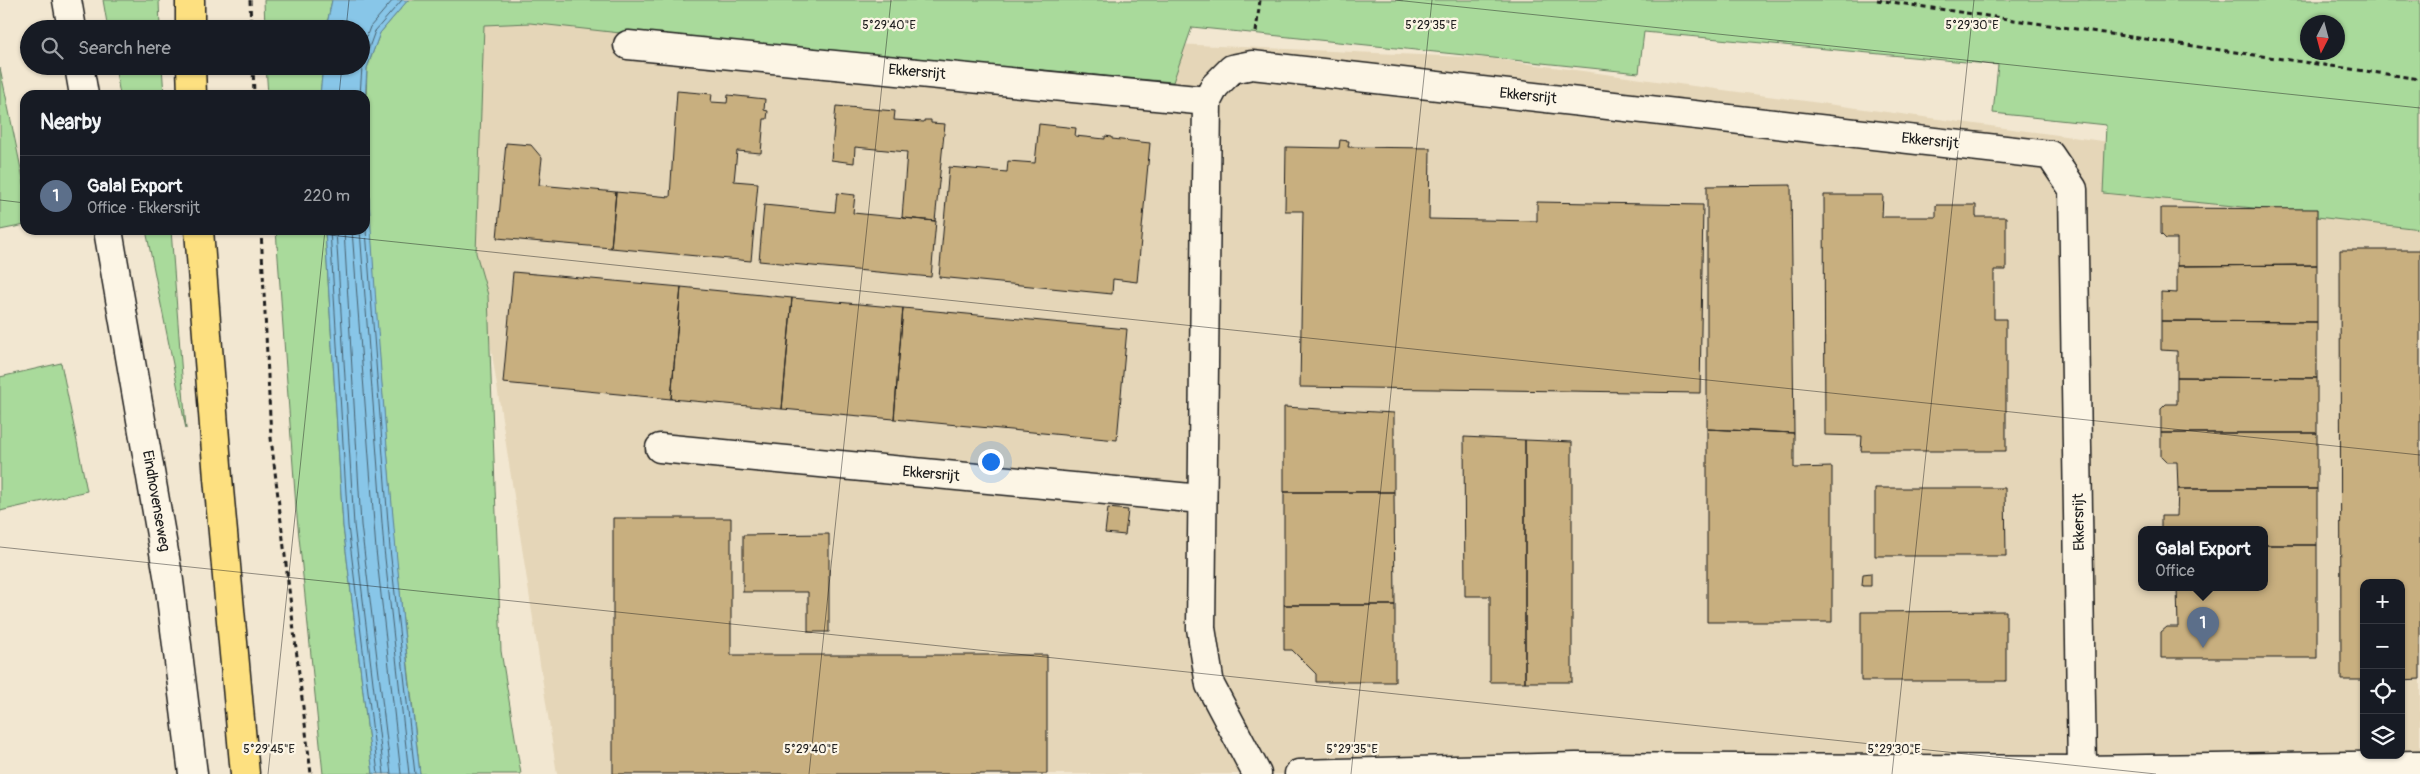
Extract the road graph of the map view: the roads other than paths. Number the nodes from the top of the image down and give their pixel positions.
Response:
1 (67, 0) edge
2 (190, 0) edge
3 (70, 20) edge
4 (190, 20) edge
5 (628, 45) dead end
6 (80, 75) edge
7 (191, 75) edge
8 (83, 90) edge
9 (192, 90) edge
10 (1207, 101) junction
11 (109, 235) edge
12 (199, 235) edge
13 (660, 448) dead end
14 (1201, 499) junction
15 (2420, 765) edge
16 (2082, 770) junction
17 (193, 774) edge
18 (245, 774) edge
19 (1257, 774) edge
20 (1299, 774) edge

1 - 3 street
2 - 4 main road
5 - 10 street, Ekkersrijt
6 - 8 street
7 - 9 main road
10 - 14 street
10 - 16 street, Ekkersrijt
11 - 17 street, Eindhovenseweg
12 - 18 main road
13 - 14 street, Ekkersrijt
14 - 19 street
15 - 16 street
16 - 20 street

